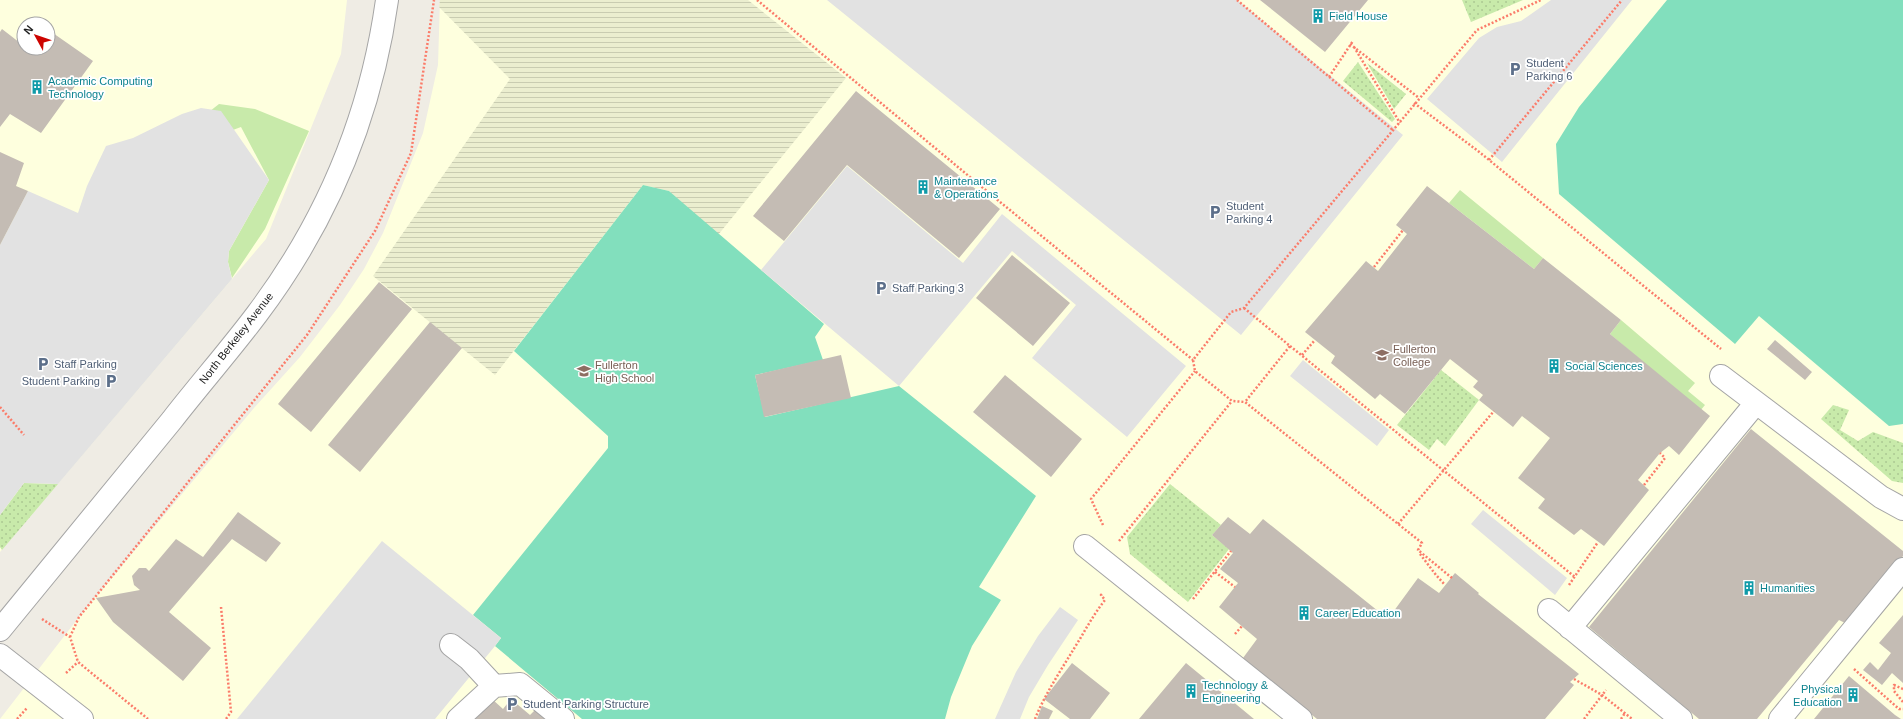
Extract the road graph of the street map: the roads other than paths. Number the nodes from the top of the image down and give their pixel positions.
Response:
1 (387, 0) edge
2 (1721, 376) dead end
3 (1756, 403) junction
4 (1903, 509) edge
5 (1085, 546) dead end
6 (1903, 568) edge
7 (1549, 610) dead end
8 (1570, 628) junction
9 (0, 630) edge
10 (451, 645) dead end
11 (0, 655) edge
12 (494, 686) junction
13 (82, 719) edge
14 (458, 719) edge
15 (563, 719) edge
16 (1301, 719) edge
17 (1681, 719) edge
18 (1780, 719) edge

1 - 9 street, North Berkeley Avenue
2 - 3 street
3 - 4 street
3 - 8 street
5 - 16 street
6 - 18 street
7 - 8 street
8 - 17 street
10 - 12 street
11 - 13 street
12 - 14 street
12 - 15 street

